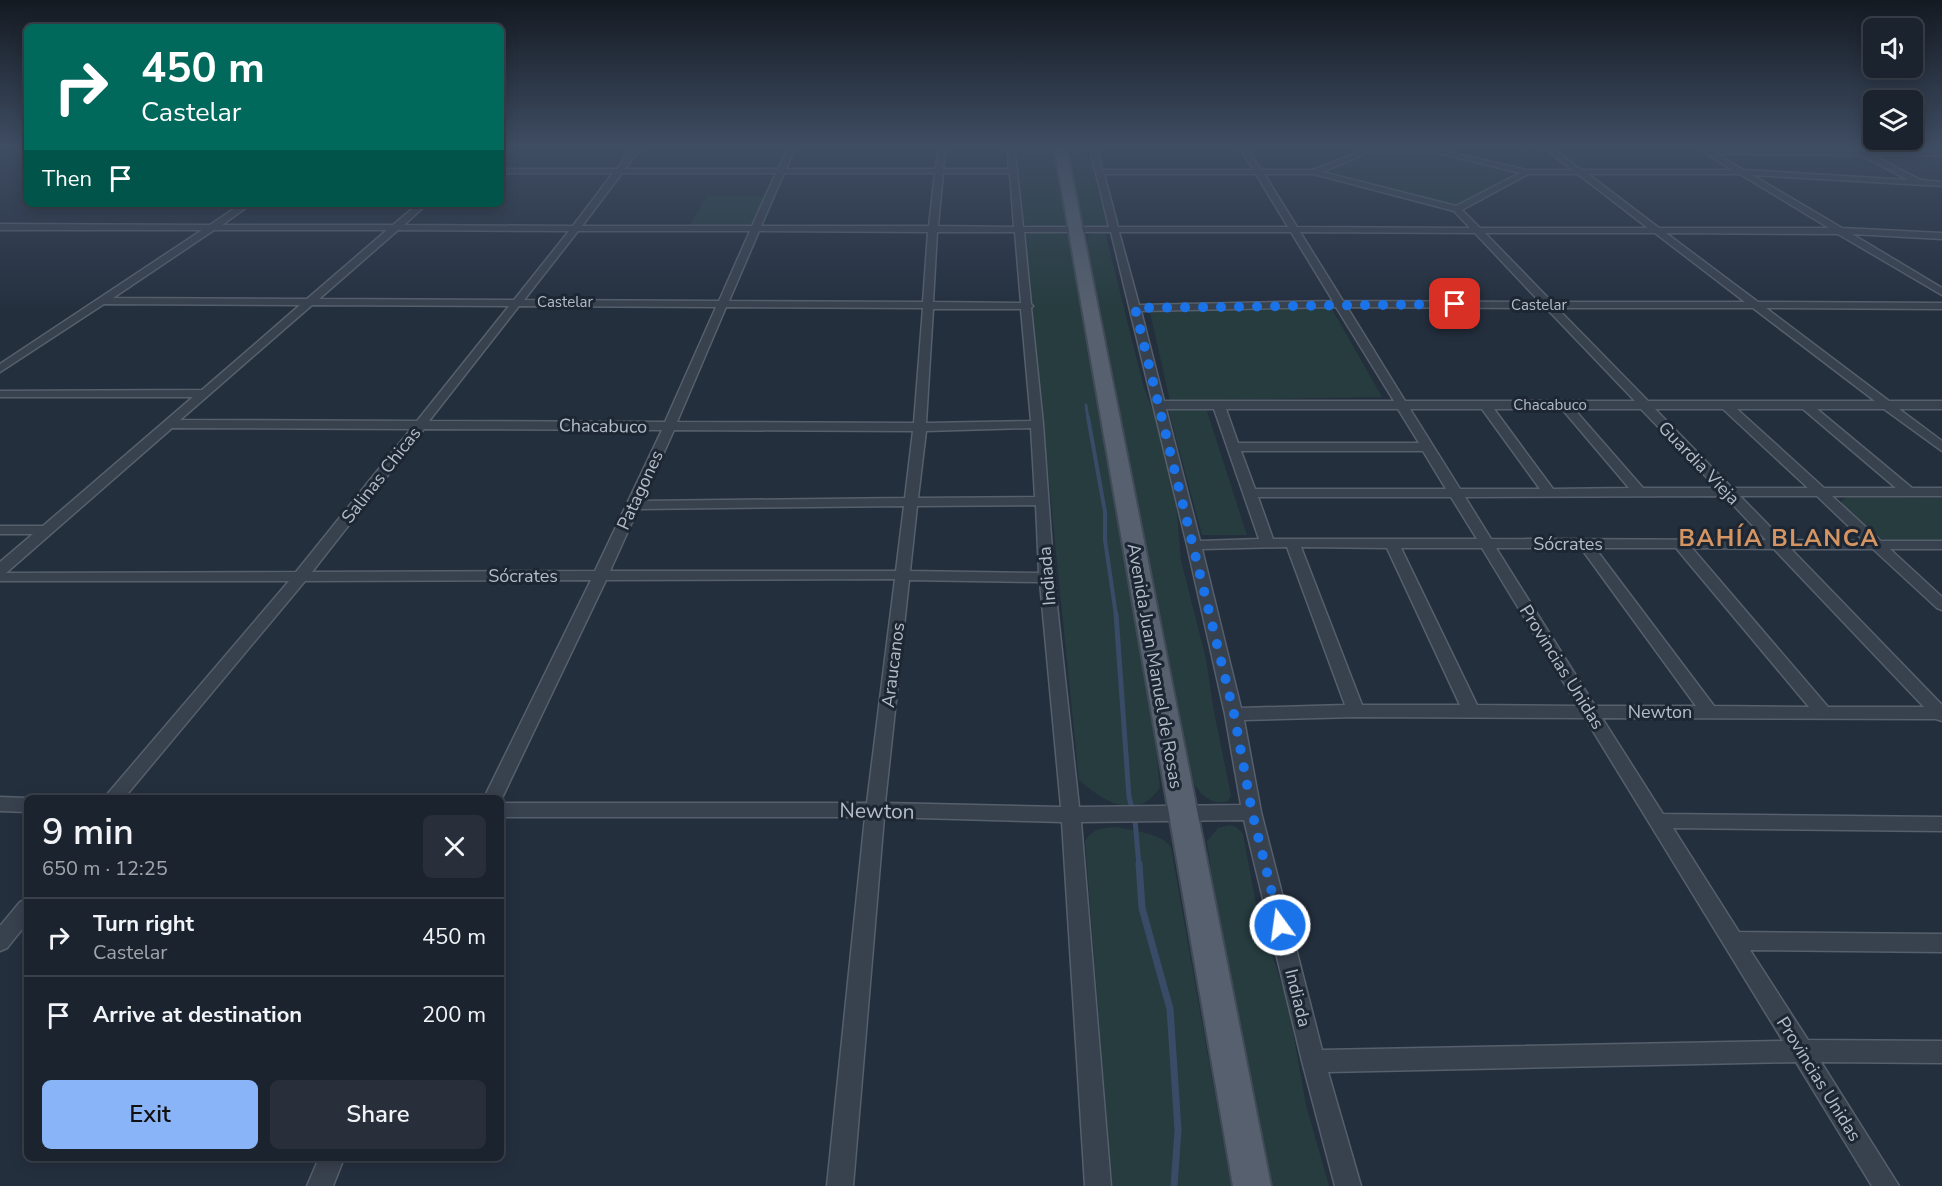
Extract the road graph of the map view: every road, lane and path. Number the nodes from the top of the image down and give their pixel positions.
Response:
1 (597, 200) edge
2 (766, 200) edge
3 (937, 200) edge
4 (1015, 200) edge
5 (1070, 200) edge
6 (1106, 200) edge
7 (1276, 200) edge
8 (1424, 200) edge
9 (1473, 200) edge
10 (1617, 200) edge
11 (1789, 200) edge
12 (242, 207) edge
13 (419, 207) edge
14 (1457, 209) junction
15 (396, 226) junction
16 (0, 227) edge
17 (212, 227) junction
18 (576, 228) junction
19 (753, 229) junction
20 (933, 229) junction
21 (1294, 229) junction
22 (1018, 230) junction
23 (1076, 230) junction
24 (1114, 230) junction
25 (1474, 230) junction
26 (1656, 230) junction
27 (1840, 231) junction
28 (1942, 236) edge
29 (1942, 292) edge
30 (102, 301) junction
31 (310, 301) junction
32 (518, 302) junction
33 (722, 303) junction
34 (928, 304) junction
35 (1340, 304) junction
36 (1547, 305) junction
37 (1756, 305) junction
38 (1028, 306) junction
39 (1942, 306) edge
40 (1135, 308) junction
41 (0, 369) edge
42 (204, 393) junction
43 (0, 394) edge
44 (1401, 404) junction
45 (1485, 404) junction
46 (1158, 405) junction
47 (1565, 405) junction
48 (1644, 405) junction
49 (1726, 405) junction
50 (1806, 405) junction
51 (1887, 405) junction
52 (1942, 405) edge
53 (1219, 406) junction
54 (169, 424) junction
55 (422, 424) junction
56 (1037, 424) junction
57 (669, 427) junction
58 (920, 427) junction
59 (1234, 447) junction
60 (1427, 447) junction
61 (1942, 447) edge
62 (1455, 492) junction
63 (1549, 492) junction
64 (1639, 492) junction
65 (1727, 492) junction
66 (1820, 492) junction
67 (1909, 492) junction
68 (1942, 492) edge
69 (1250, 493) junction
70 (1041, 501) junction
71 (912, 502) junction
72 (634, 505) junction
73 (0, 530) edge
74 (46, 530) junction
75 (1267, 543) junction
76 (1292, 543) junction
77 (1392, 543) junction
78 (1487, 544) junction
79 (1586, 544) junction
80 (1682, 544) junction
81 (1194, 545) junction
82 (1778, 545) junction
83 (1878, 545) junction
84 (1942, 545) edge
85 (0, 570) edge
86 (602, 575) junction
87 (904, 575) junction
88 (0, 577) edge
89 (300, 577) junction
90 (1047, 578) junction
91 (1942, 605) edge
92 (1356, 711) junction
93 (1472, 712) junction
94 (1590, 712) junction
95 (1709, 712) junction
96 (1824, 713) junction
97 (1941, 713) edge
98 (1234, 714) junction
99 (116, 795) edge
100 (494, 795) edge
101 (0, 804) edge
102 (24, 805) edge
103 (504, 810) edge
104 (875, 810) junction
105 (1252, 812) junction
106 (1071, 816) junction
107 (1182, 816) junction
108 (1658, 821) junction
109 (1942, 824) edge
110 (24, 912) edge
111 (1733, 941) junction
112 (0, 942) edge
113 (1942, 943) edge
114 (1801, 1051) junction
115 (1942, 1052) edge
116 (1313, 1061) junction
117 (331, 1161) edge
118 (320, 1186) edge
119 (840, 1186) edge
120 (1098, 1186) edge
121 (1252, 1186) edge
122 (1348, 1186) edge
123 (1886, 1186) edge

1 - 18 street, Salinas Chicas
2 - 19 street, Patagones
3 - 20 street, Araucanos
4 - 22 street, Indiada
5 - 23 main road, Avenida Juan Manuel de Rosas
6 - 24 street, Indiada
7 - 21 street, Provincias Unidas
8 - 14 street
9 - 14 street
10 - 26 street
11 - 27 street
12 - 17 street
13 - 15 street
14 - 25 street, Guardia Vieja
15 - 17 street
15 - 18 street
15 - 31 street
16 - 17 street
17 - 30 street
18 - 19 street
18 - 32 street, Salinas Chicas
19 - 20 street
19 - 33 street, Patagones
20 - 22 street
20 - 34 street, Araucanos
21 - 24 street
21 - 25 street
21 - 35 street, Provincias Unidas
22 - 23 street
22 - 38 street, Indiada
23 - 24 street
23 - 107 main road, Avenida Juan Manuel de Rosas
24 - 40 street, Indiada
25 - 26 street
25 - 36 street, Guardia Vieja
26 - 27 street
26 - 37 street
27 - 28 street
27 - 29 street
30 - 31 street, Castelar
30 - 41 street
31 - 32 street, Castelar
31 - 42 street
32 - 33 street, Castelar
32 - 55 street, Salinas Chicas
33 - 34 street, Castelar
33 - 57 street, Patagones
34 - 38 street, Castelar
34 - 58 street, Araucanos
35 - 36 street, Castelar
35 - 40 street, Castelar
35 - 44 street, Provincias Unidas
36 - 37 street, Castelar
36 - 48 street, Guardia Vieja
37 - 39 street, Castelar
37 - 51 street
38 - 56 street, Indiada
40 - 46 street, Indiada
42 - 43 street
42 - 54 street
44 - 45 street, Chacabuco
44 - 53 street, Chacabuco
44 - 60 street, Provincias Unidas
45 - 47 street, Chacabuco
45 - 63 street
46 - 53 street, Chacabuco
46 - 81 street, Indiada
47 - 48 street, Chacabuco
47 - 64 street
48 - 49 street, Chacabuco
48 - 65 street, Guardia Vieja
49 - 50 street, Chacabuco
49 - 66 street
50 - 51 street, Chacabuco
50 - 67 street
51 - 52 street, Chacabuco
51 - 61 street
53 - 59 street
54 - 55 street, Chacabuco
54 - 74 street
55 - 57 street, Chacabuco
55 - 89 street, Salinas Chicas
56 - 58 street, Chacabuco
56 - 70 street, Indiada
57 - 58 street, Chacabuco
57 - 72 street, Patagones
58 - 71 street, Araucanos
59 - 60 street
59 - 69 street
60 - 62 street, Provincias Unidas
62 - 63 street
62 - 69 street
62 - 78 street, Provincias Unidas
63 - 64 street
64 - 65 street
65 - 66 street
65 - 82 street, Guardia Vieja
66 - 67 street
66 - 83 street
67 - 68 street
69 - 75 street
70 - 71 street
70 - 90 street, Indiada
71 - 72 street
71 - 87 street, Araucanos
72 - 86 street, Patagones
73 - 74 street
74 - 85 street
75 - 76 street, Sócrates
75 - 81 street, Sócrates
76 - 77 street, Sócrates
76 - 92 street
77 - 78 street, Sócrates
77 - 93 street
78 - 79 street, Sócrates
78 - 94 street, Provincias Unidas
79 - 80 street, Sócrates
79 - 95 street
80 - 82 street, Sócrates
80 - 96 street
81 - 98 street, Indiada
82 - 83 street, Sócrates
82 - 97 street, Guardia Vieja
83 - 84 street, Sócrates
83 - 91 street
86 - 87 street, Sócrates
86 - 89 street, Sócrates
86 - 100 street, Patagones
87 - 90 street, Sócrates
87 - 104 street, Araucanos
88 - 89 street, Sócrates
89 - 99 street, Salinas Chicas
90 - 106 street, Indiada
92 - 93 street, Newton
92 - 98 street, Newton
93 - 94 street, Newton
94 - 95 street, Newton
94 - 108 street, Provincias Unidas
95 - 96 street, Newton
96 - 97 street, Newton
98 - 105 street, Indiada
101 - 102 street
103 - 104 street, Newton
104 - 106 street, Newton
104 - 119 street, Araucanos
105 - 107 street, Newton
105 - 116 street, Indiada
106 - 107 street, Newton
106 - 120 street, Indiada
107 - 121 main road, Avenida Juan Manuel de Rosas
108 - 109 street
108 - 111 street, Provincias Unidas
110 - 112 street
111 - 113 street
111 - 114 street, Provincias Unidas
114 - 115 street
114 - 116 street
114 - 123 street, Provincias Unidas
116 - 122 street, Indiada
117 - 118 street

